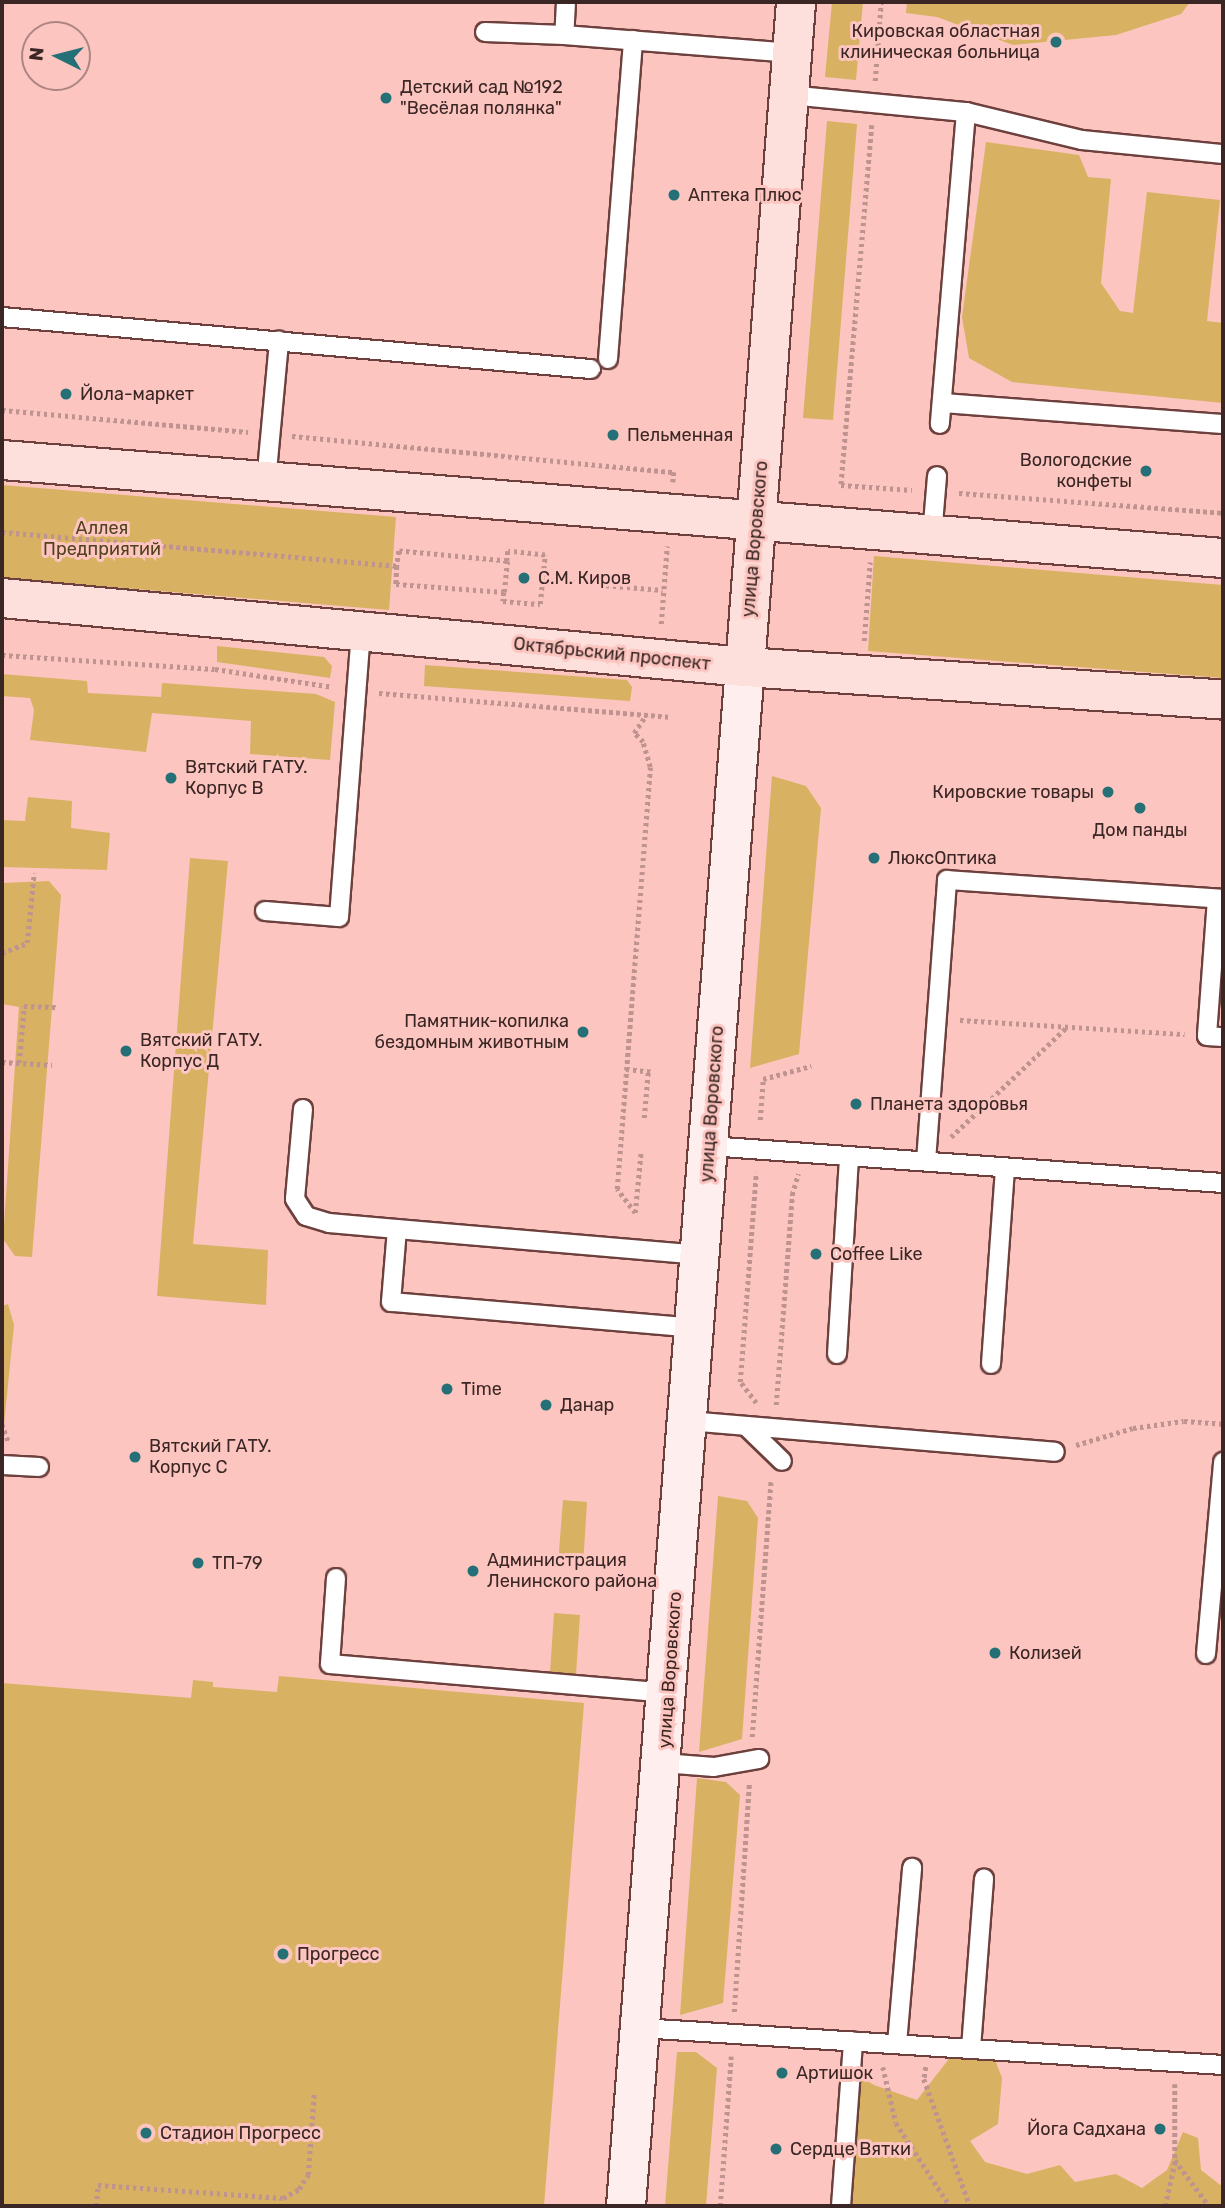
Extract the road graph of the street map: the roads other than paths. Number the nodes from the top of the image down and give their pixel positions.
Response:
1 (566, 2) edge
2 (796, 2) edge
3 (485, 32) dead end
4 (564, 35) junction
5 (633, 40) junction
6 (792, 53) junction
7 (789, 95) junction
8 (966, 112) junction
9 (1223, 154) edge
10 (2, 317) edge
11 (279, 341) junction
12 (608, 359) dead end
13 (591, 369) dead end
14 (942, 403) junction
15 (940, 424) dead end
16 (1223, 424) edge
17 (2, 460) edge
18 (266, 482) junction
19 (936, 484) road end
20 (756, 523) junction
21 (932, 536) junction
22 (1223, 558) edge
23 (2, 598) edge
24 (361, 630) junction
25 (745, 667) junction
26 (1223, 700) edge
27 (1220, 899) edge
28 (265, 911) dead end
29 (1215, 1036) edge
30 (303, 1109) dead end
31 (709, 1146) junction
32 (849, 1156) junction
33 (926, 1161) junction
34 (1005, 1167) junction
35 (1223, 1183) edge
36 (397, 1229) junction
37 (701, 1255) junction
38 (696, 1328) junction
39 (836, 1354) dead end
40 (991, 1364) dead end
41 (688, 1421) junction
42 (746, 1426) junction
43 (1055, 1452) road end
44 (778, 1455) road end
45 (1223, 1462) edge
46 (2, 1465) edge
47 (38, 1467) dead end
48 (335, 1578) dead end
49 (1206, 1654) dead end
50 (668, 1693) junction
51 (755, 1760) road end
52 (663, 1763) junction
53 (912, 1868) dead end
54 (984, 1878) dead end
55 (640, 2028) junction
56 (853, 2041) junction
57 (897, 2044) junction
58 (971, 2048) junction
59 (1223, 2065) edge
60 (626, 2206) edge
61 (841, 2206) edge

1 - 4 lane
2 - 6 main road, улица Воровского
3 - 4 lane
4 - 5 lane
5 - 6 lane
5 - 12 lane
6 - 7 main road, улица Воровского
7 - 8 lane
7 - 20 main road, улица Воровского
8 - 9 lane
8 - 14 lane
10 - 11 lane
11 - 13 lane
11 - 18 lane
14 - 15 lane
14 - 16 lane
17 - 18 main road
18 - 20 main road
19 - 21 lane
20 - 21 main road
20 - 25 main road, улица Воровского
21 - 22 main road
23 - 24 main road, Октябрьский проспект
24 - 25 main road, Октябрьский проспект
24 - 28 lane
25 - 26 main road, Октябрьский проспект
25 - 31 main road, улица Воровского
27 - 29 lane
27 - 33 lane
30 - 36 lane
31 - 32 lane
31 - 37 main road, улица Воровского
32 - 33 lane
32 - 39 lane
33 - 34 lane
34 - 35 lane
34 - 40 lane
36 - 37 lane
36 - 38 lane
37 - 38 main road, улица Воровского
38 - 41 main road, улица Воровского
41 - 42 lane
41 - 50 main road, улица Воровского
42 - 43 lane
42 - 44 lane
45 - 49 lane
46 - 47 lane
48 - 50 lane
50 - 52 main road, улица Воровского
51 - 52 lane
52 - 55 main road, улица Воровского
53 - 57 lane
54 - 58 lane
55 - 56 lane
55 - 60 main road, улица Воровского
56 - 57 lane
56 - 61 lane
57 - 58 lane
58 - 59 lane

